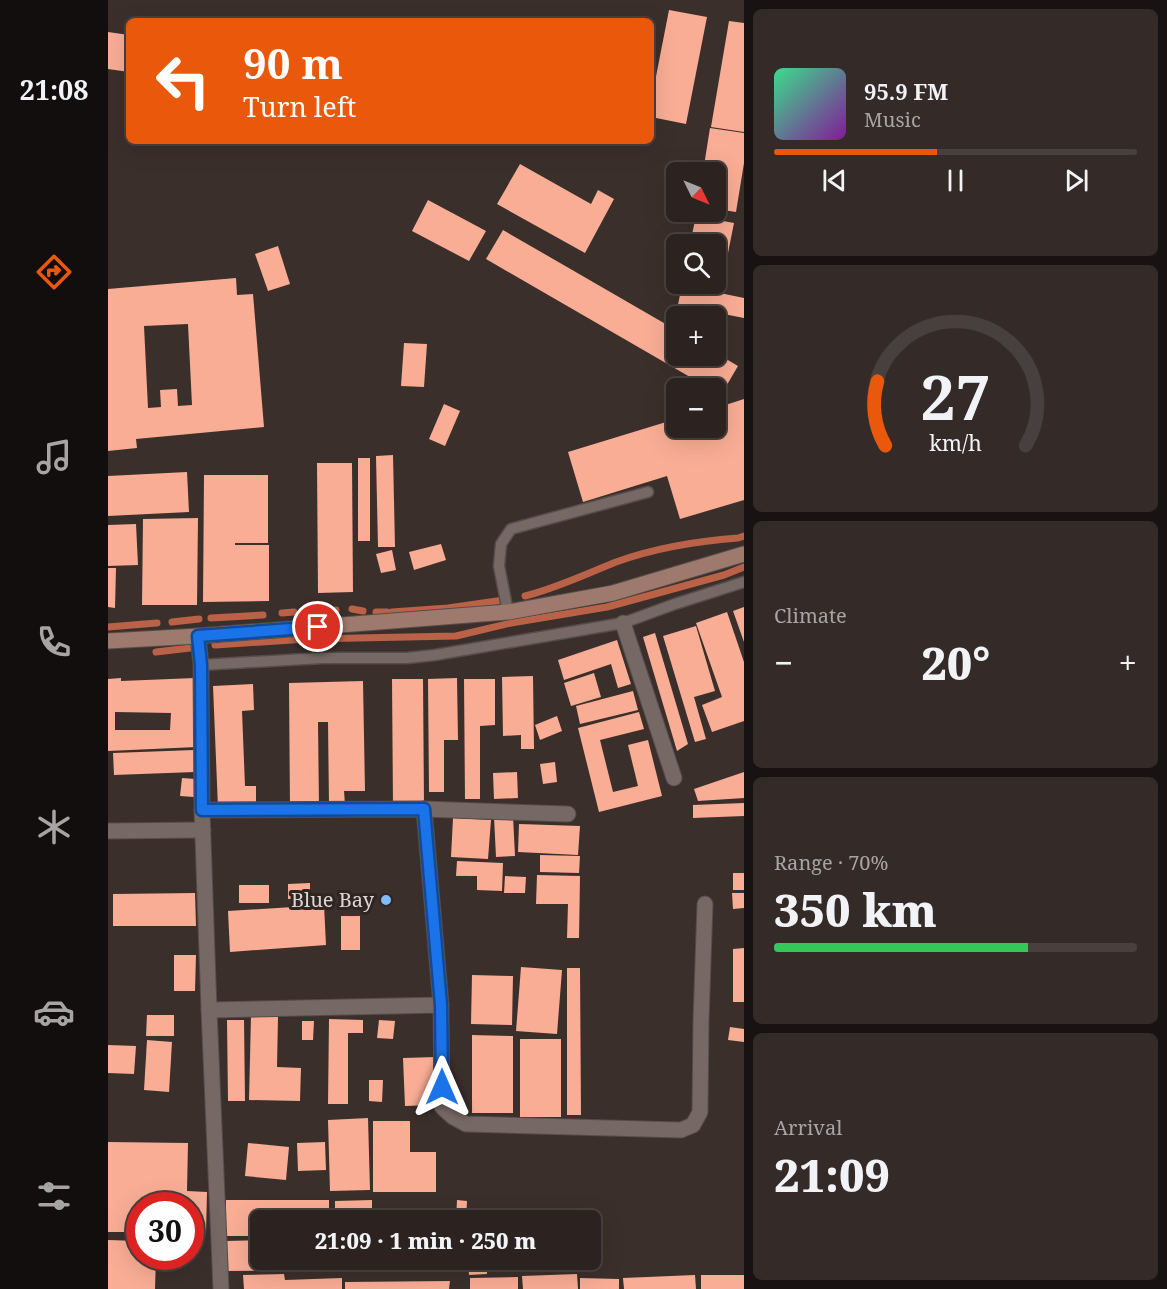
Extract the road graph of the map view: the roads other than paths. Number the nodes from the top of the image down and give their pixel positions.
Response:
1 (648, 492) dead end
2 (744, 554) edge
3 (744, 582) edge
4 (508, 612) junction
5 (623, 623) junction
6 (198, 636) junction
7 (108, 641) edge
8 (201, 665) junction
9 (674, 778) dead end
10 (424, 809) junction
11 (202, 810) junction
12 (568, 813) dead end
13 (203, 830) junction
14 (108, 831) edge
15 (705, 904) dead end
16 (441, 1005) junction
17 (209, 1010) junction
18 (222, 1289) edge

1 - 4 lane
2 - 4 street
3 - 5 lane
4 - 6 street
5 - 8 lane
5 - 9 street
6 - 7 street
6 - 8 street
8 - 11 street
10 - 11 street
10 - 12 street
10 - 16 street
11 - 13 street
13 - 14 street
13 - 17 street
15 - 16 street
16 - 17 street
17 - 18 street

